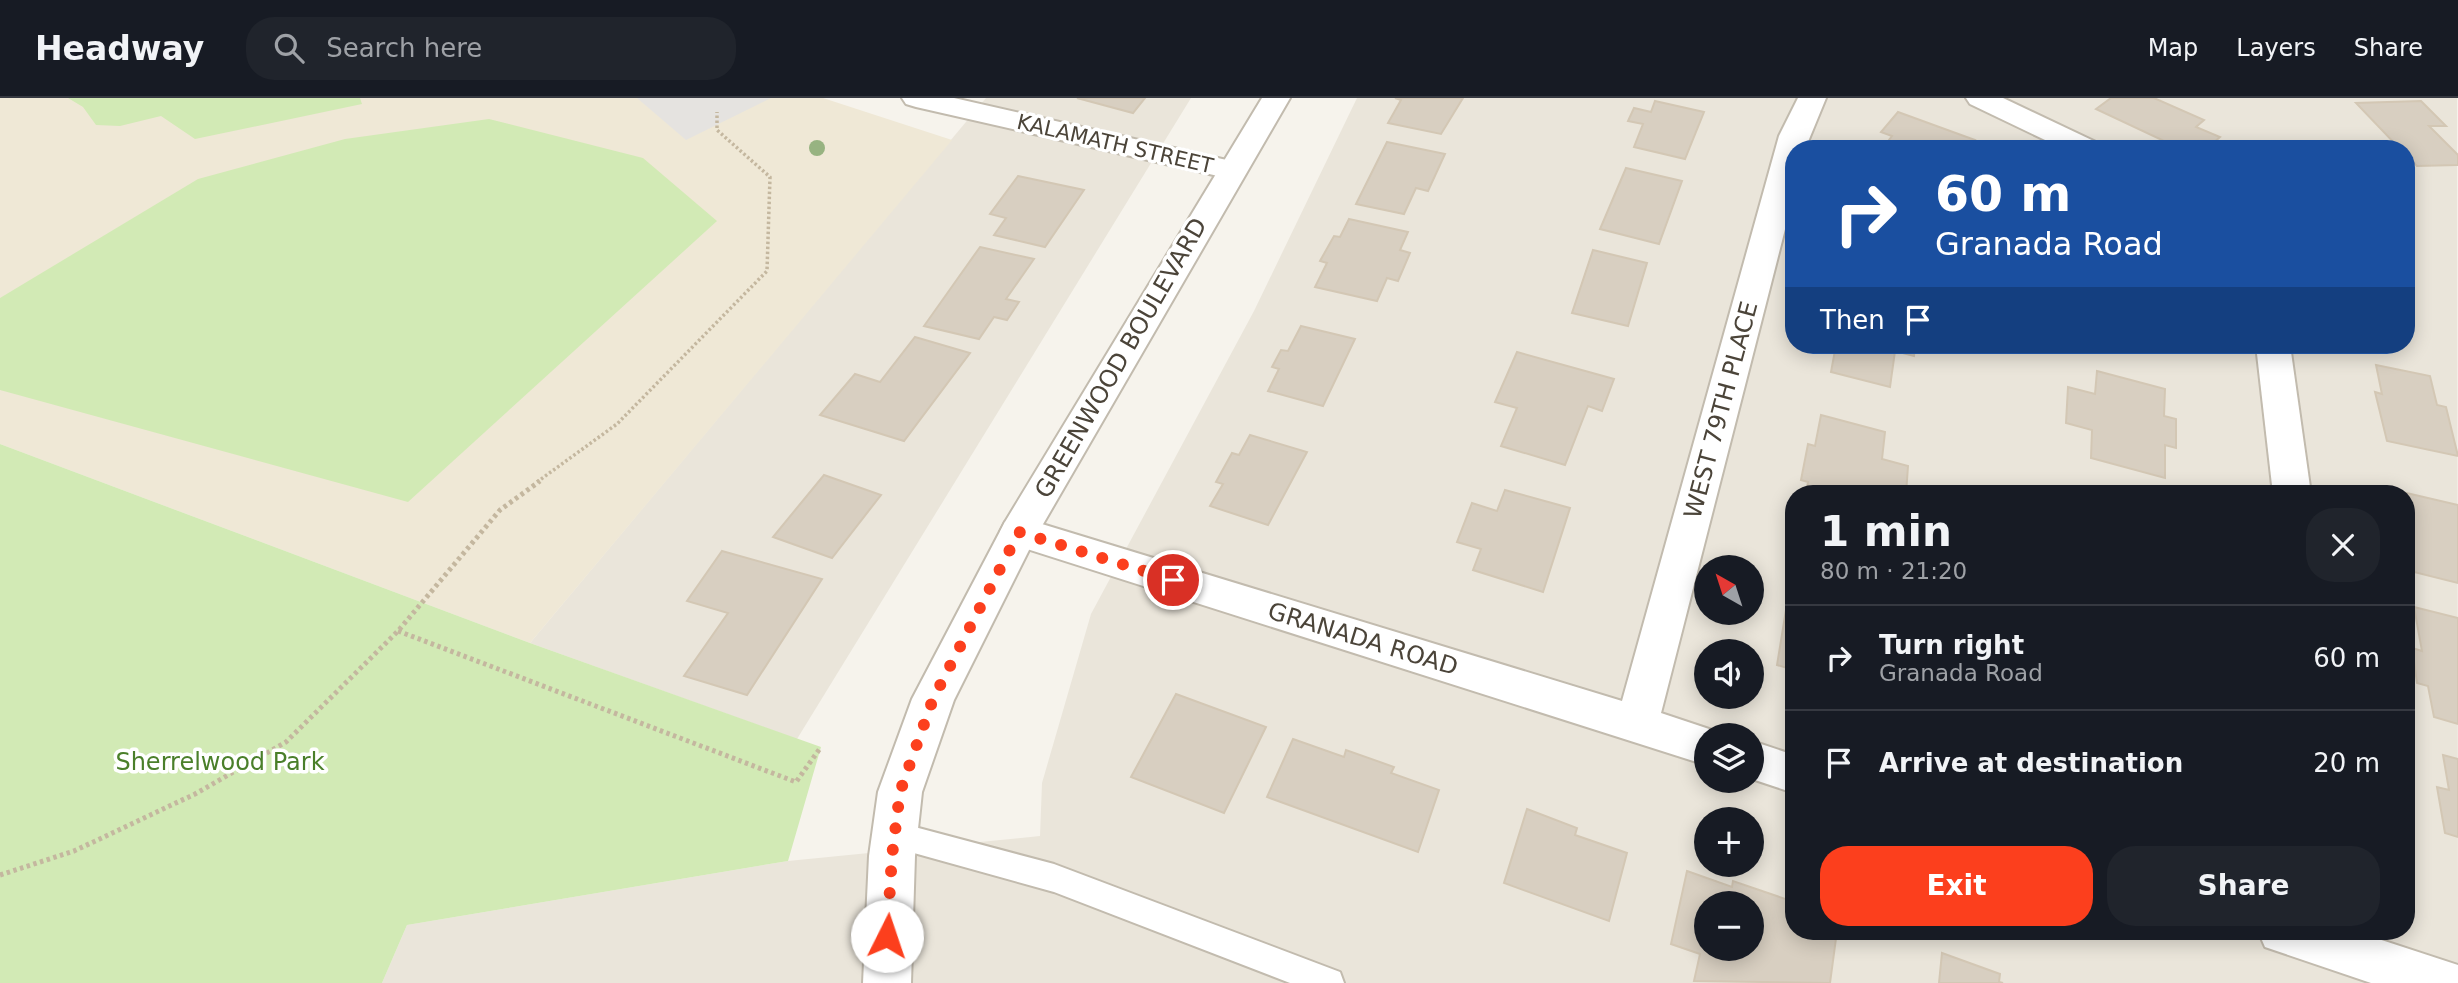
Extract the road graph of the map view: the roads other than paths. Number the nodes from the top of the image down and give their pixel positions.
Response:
1 (916, 98) edge
2 (1276, 98) edge
3 (1812, 98) edge
4 (1980, 98) edge
5 (1793, 140) edge
6 (2069, 140) edge
7 (1231, 170) junction
8 (1785, 170) edge
9 (2274, 354) edge
10 (2291, 485) edge
11 (1019, 532) junction
12 (1637, 724) junction
13 (1694, 742) edge
14 (1764, 764) edge
15 (1785, 771) edge
16 (896, 835) junction
17 (2341, 941) edge
18 (887, 983) edge
19 (1329, 983) edge
20 (2444, 983) edge

1 - 7 street, KALAMATH STREET
2 - 7 street, GREENWOOD BOULEVARD
3 - 5 street, WEST 79TH PLACE
4 - 6 street
7 - 11 street, GREENWOOD BOULEVARD
8 - 12 street, WEST 79TH PLACE
9 - 10 street
11 - 12 street, GRANADA ROAD
11 - 16 street, GREENWOOD BOULEVARD
12 - 13 street, GRANADA ROAD
14 - 15 street
16 - 18 street, GREENWOOD BOULEVARD
16 - 19 lane
17 - 20 street

